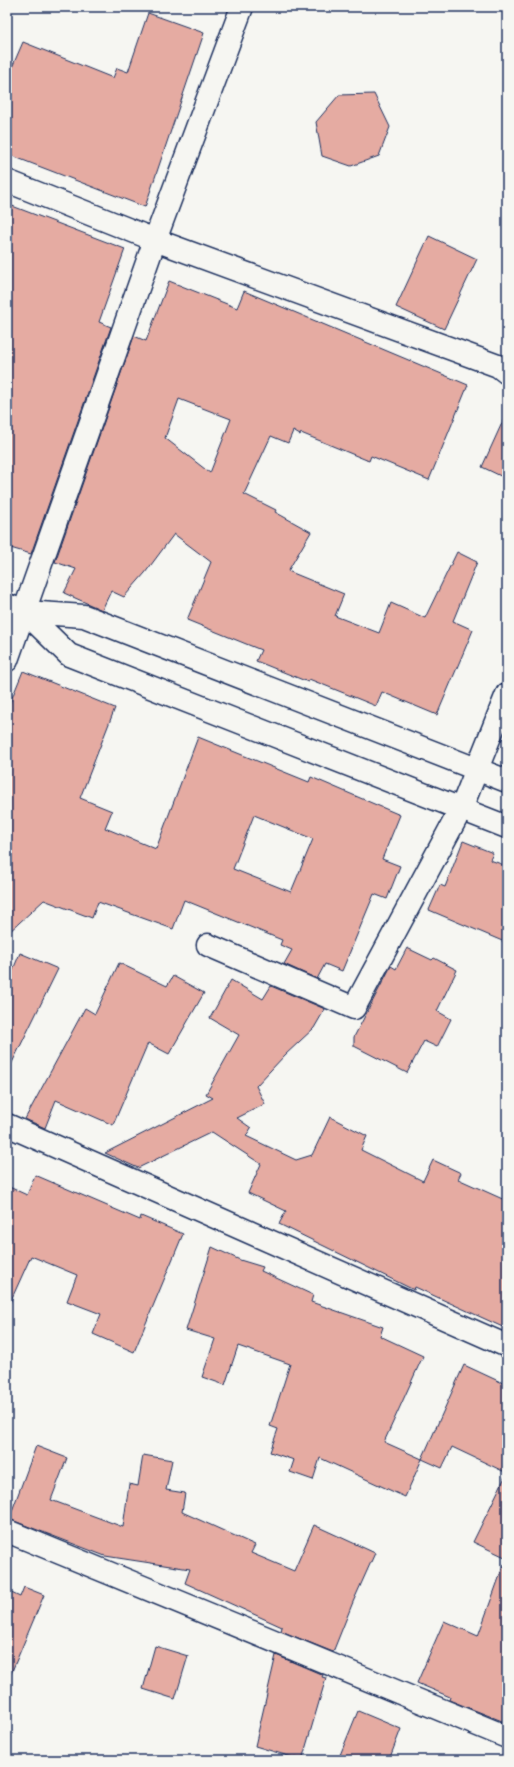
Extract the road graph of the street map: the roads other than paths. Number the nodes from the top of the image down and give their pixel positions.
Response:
1 (242, 7) edge
2 (7, 181) edge
3 (155, 240) junction
4 (507, 373) edge
5 (16, 609) edge
6 (7, 660) edge
7 (507, 694) edge
8 (475, 769) junction
9 (507, 782) edge
10 (460, 809) junction
11 (507, 827) edge
12 (208, 944) dead end
13 (7, 1125) edge
14 (507, 1346) edge
15 (7, 1531) edge
16 (507, 1736) edge

1 - 3 street
2 - 3 street
3 - 4 street
3 - 5 street
5 - 6 street
5 - 8 street
5 - 10 street
7 - 8 street
8 - 9 street
8 - 10 street
10 - 11 street
10 - 12 street
13 - 14 street
15 - 16 street

